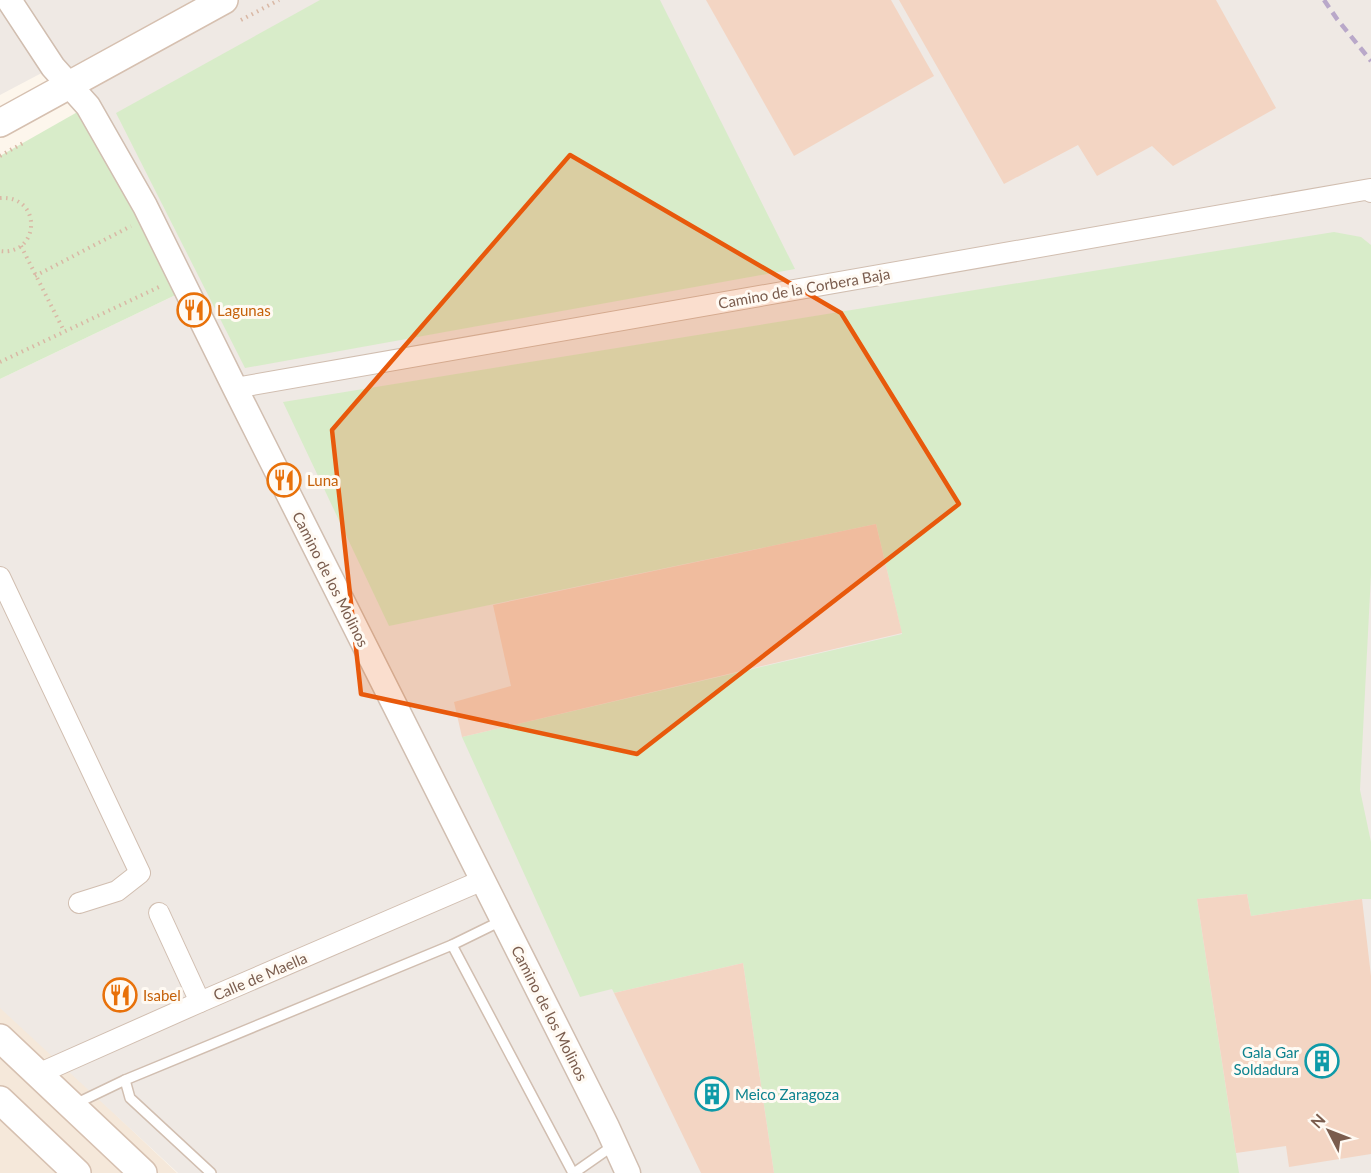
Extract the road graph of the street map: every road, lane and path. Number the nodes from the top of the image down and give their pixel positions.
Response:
1 (9, 0) edge
2 (224, 0) edge
3 (69, 85) junction
4 (0, 123) edge
5 (1371, 192) edge
6 (0, 198) edge
7 (150, 216) junction
8 (21, 246) junction
9 (0, 251) edge
10 (35, 276) junction
11 (180, 277) junction
12 (64, 332) junction
13 (0, 362) edge
14 (235, 388) junction
15 (0, 577) edge
16 (483, 880) junction
17 (79, 903) dead end
18 (159, 913) dead end
19 (502, 920) junction
20 (452, 945) junction
21 (200, 1002) junction
22 (0, 1038) edge
23 (38, 1074) junction
24 (125, 1080) junction
25 (0, 1100) edge
26 (71, 1106) junction
27 (615, 1145) junction
28 (77, 1173) edge
29 (143, 1173) edge
30 (211, 1173) edge
31 (574, 1173) edge
32 (628, 1173) edge

1 - 3 street, Camino de los Molinos
2 - 3 main road
3 - 4 main road
3 - 7 street, Camino de los Molinos
5 - 14 street, Camino de la Corbera Baja
6 - 8 path
7 - 10 path
7 - 11 street, Camino de los Molinos
8 - 9 path
8 - 10 path
10 - 12 path
11 - 12 path
11 - 14 street, Camino de los Molinos
12 - 13 path
14 - 16 street, Camino de los Molinos
15 - 17 street
16 - 19 street, Camino de los Molinos
16 - 21 street, Calle de Maella
18 - 21 street
19 - 20 lane
19 - 27 street, Camino de los Molinos
20 - 24 lane
20 - 31 lane
21 - 23 street, Calle de Maella
22 - 23 main road
23 - 26 main road
24 - 26 lane
24 - 30 lane
25 - 28 main road
26 - 29 main road
27 - 31 lane
27 - 32 street, Camino de los Molinos

